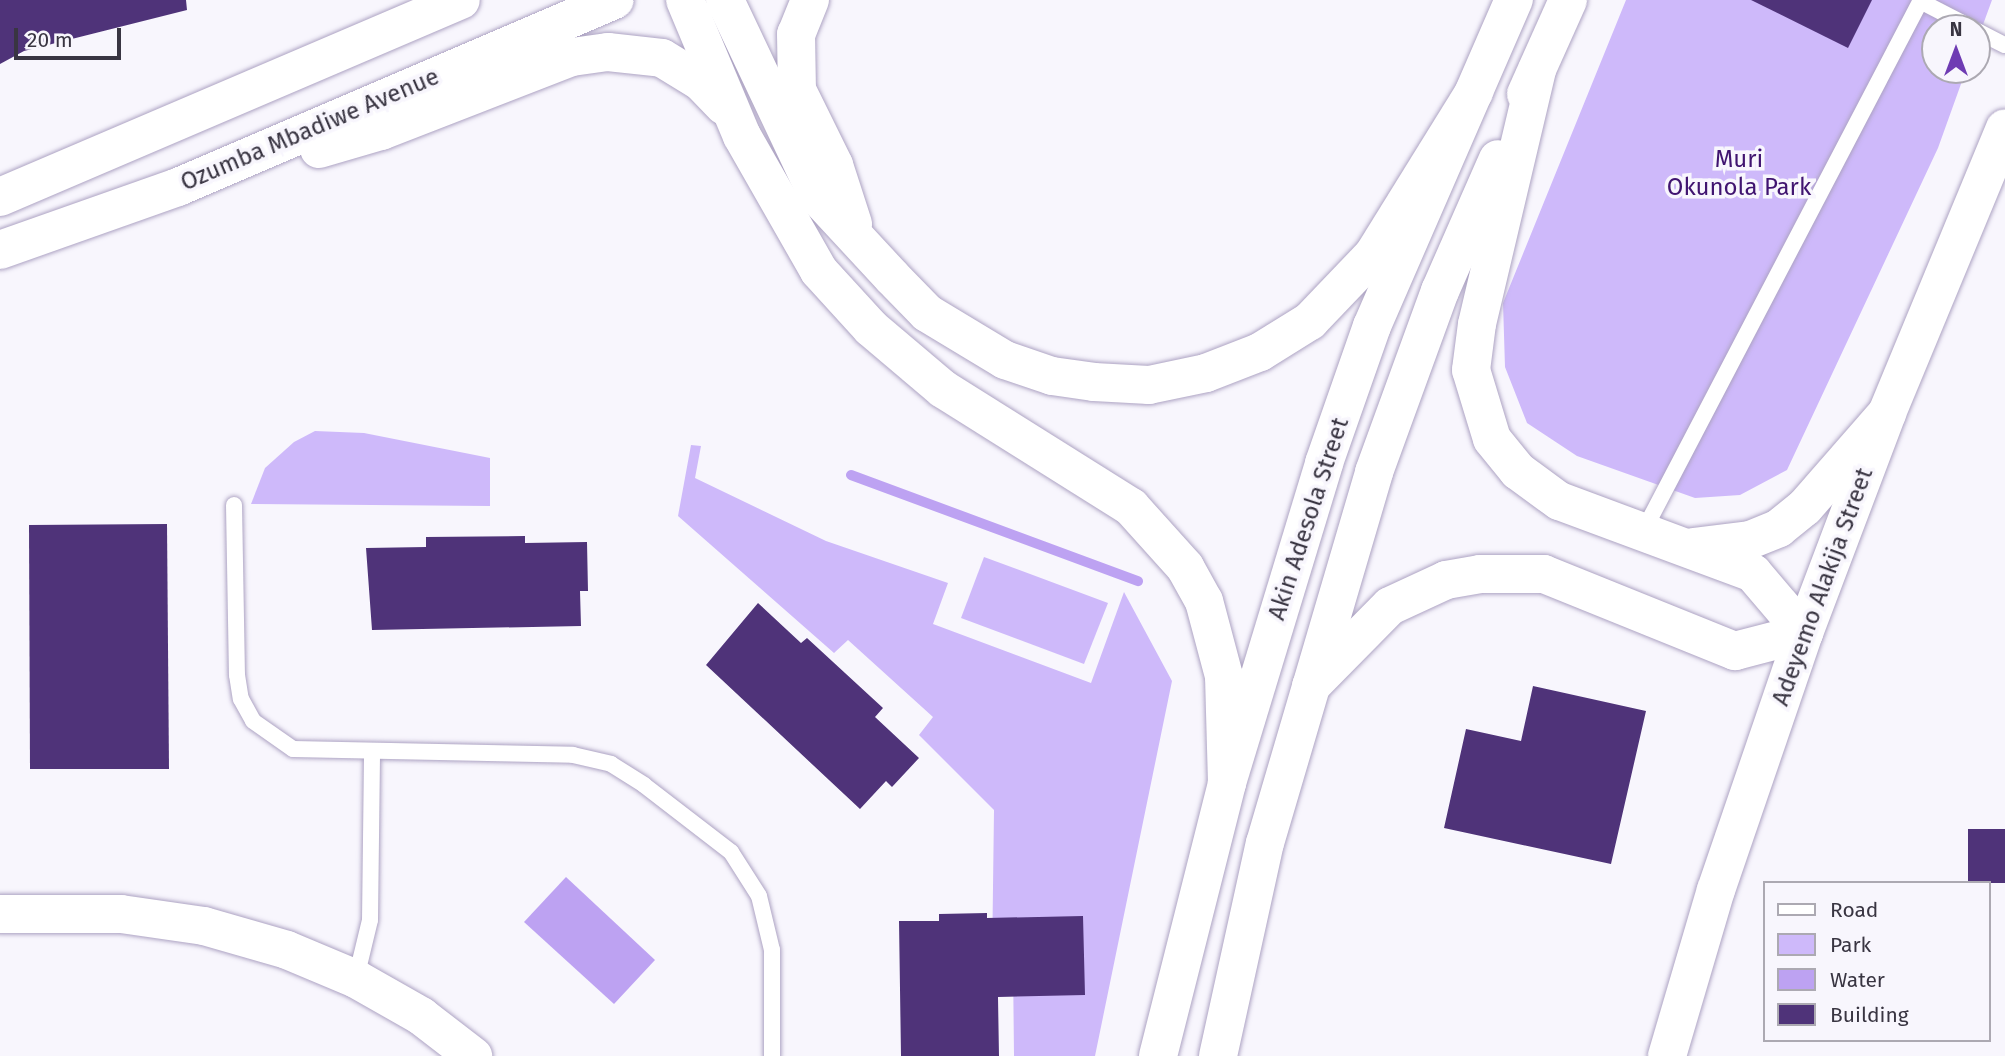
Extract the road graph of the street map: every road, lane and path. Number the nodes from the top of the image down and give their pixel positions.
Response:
1 (461, 0) edge
2 (615, 0) edge
3 (685, 0) edge
4 (725, 0) edge
5 (810, 0) edge
6 (1514, 0) edge
7 (1568, 0) edge
8 (1921, 1) edge
9 (1946, 14) edge
10 (1537, 70) junction
11 (1474, 92) junction
12 (732, 115) junction
13 (2005, 128) edge
14 (178, 187) junction
15 (0, 197) edge
16 (857, 236) junction
17 (0, 250) edge
18 (1886, 413) junction
19 (234, 505) dead end
20 (1643, 532) junction
21 (1686, 548) junction
22 (1804, 633) junction
23 (1311, 686) junction
24 (372, 751) junction
25 (1227, 782) junction
26 (0, 914) edge
27 (355, 979) junction
28 (473, 1056) edge
29 (772, 1056) edge
30 (1158, 1056) edge
31 (1219, 1056) edge
32 (1667, 1056) edge

1 - 15 main road
2 - 14 main road, Ozumba Mbadiwe Avenue
3 - 12 main road
4 - 16 main road
5 - 16 main road
6 - 11 main road, Akin Adesola Street
7 - 10 main road, Akin Adesola Street
8 - 9 lane
8 - 20 lane
10 - 20 main road
10 - 23 main road, Akin Adesola Street
11 - 16 main road
11 - 25 main road, Akin Adesola Street
12 - 14 main road
12 - 25 main road
13 - 18 main road, Adeyemo Alakija Street
14 - 17 main road, Ozumba Mbadiwe Avenue
18 - 21 main road
18 - 22 main road, Adeyemo Alakija Street
19 - 24 lane
20 - 21 main road
21 - 22 main road
22 - 23 main road
22 - 32 main road, Adeyemo Alakija Street
23 - 31 main road, Akin Adesola Street
24 - 27 lane
24 - 29 lane
25 - 30 main road, Akin Adesola Street
26 - 27 main road
27 - 28 main road

